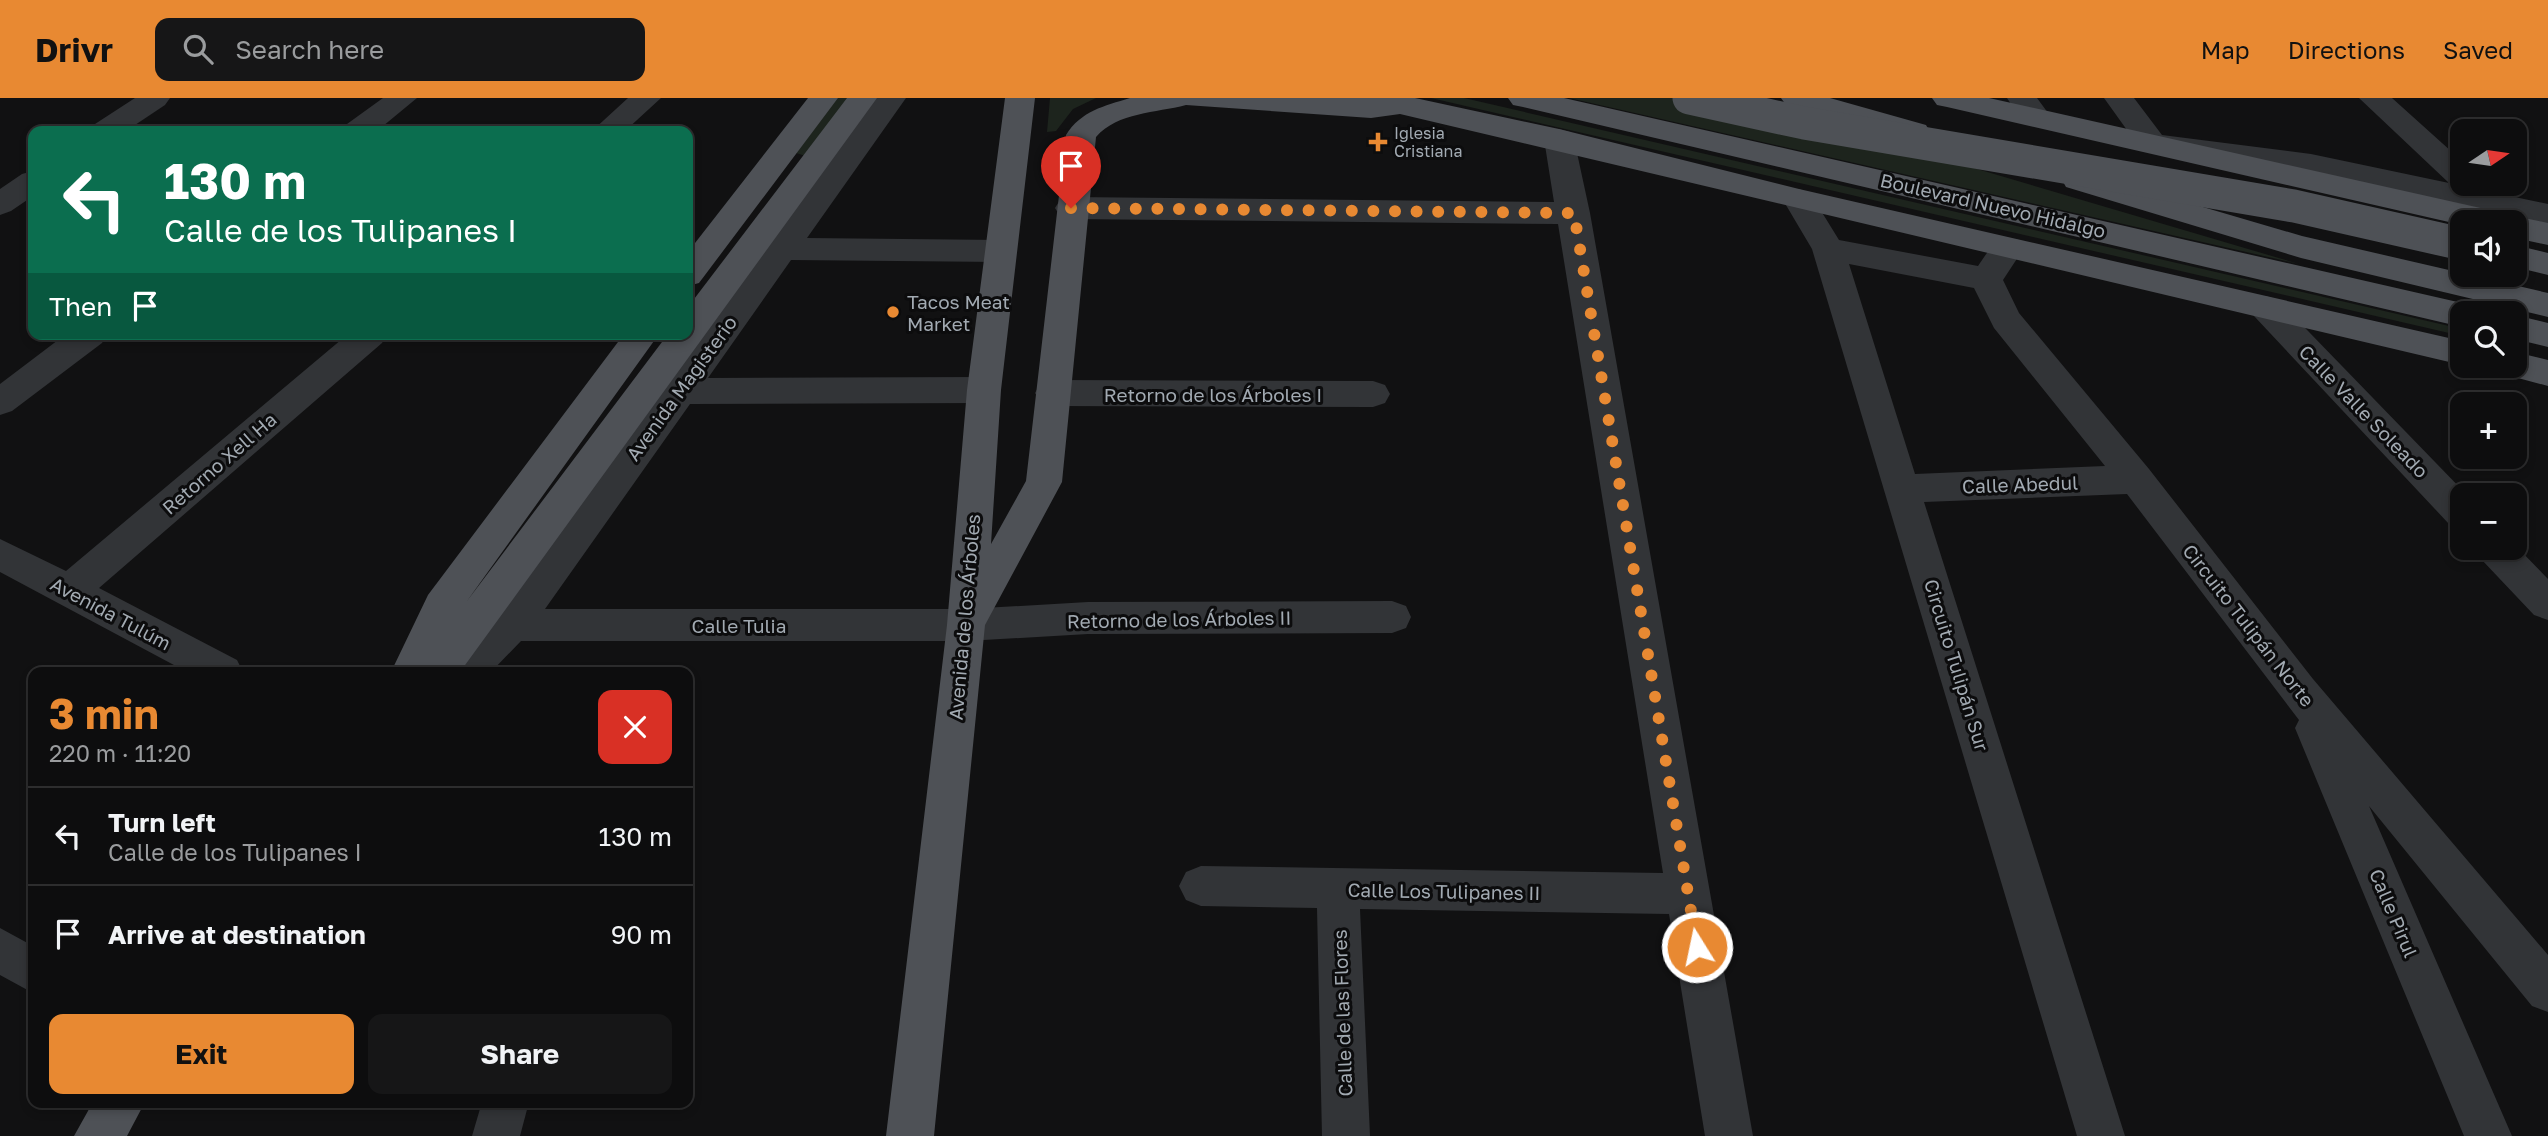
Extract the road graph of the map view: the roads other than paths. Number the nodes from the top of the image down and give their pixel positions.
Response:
1 (155, 98) edge
2 (402, 98) edge
3 (646, 98) edge
4 (823, 98) edge
5 (862, 98) edge
6 (891, 98) edge
7 (1178, 98) edge
8 (1195, 98) edge
9 (1524, 98) edge
10 (1689, 98) edge
11 (1796, 98) edge
12 (1947, 98) edge
13 (2119, 98) edge
14 (2374, 98) edge
15 (1385, 101) edge
16 (1016, 103) edge
17 (2029, 108) edge
18 (113, 126) edge
19 (365, 126) edge
20 (613, 126) edge
21 (1559, 139) junction
22 (2153, 144) junction
23 (2450, 167) edge
24 (28, 184) edge
25 (1799, 200) junction
26 (2484, 203) edge
27 (0, 204) edge
28 (1071, 208) junction
29 (1574, 213) junction
30 (2548, 215) edge
31 (2527, 230) edge
32 (2548, 234) edge
33 (2450, 241) edge
34 (2008, 248) junction
35 (781, 249) junction
36 (1828, 249) junction
37 (1001, 251) junction
38 (2527, 259) edge
39 (2548, 264) edge
40 (693, 268) edge
41 (1986, 279) junction
42 (2548, 305) edge
43 (2266, 308) junction
44 (2450, 312) edge
45 (693, 325) edge
46 (2527, 330) edge
47 (2548, 335) edge
48 (81, 340) edge
49 (363, 340) edge
50 (638, 340) edge
51 (682, 340) edge
52 (2450, 350) edge
53 (2527, 368) edge
54 (2548, 373) edge
55 (984, 390) junction
56 (678, 391) junction
57 (1052, 393) junction
58 (1373, 394) dead end
59 (0, 402) edge
60 (2136, 479) junction
61 (1903, 489) junction
62 (2450, 501) edge
63 (0, 554) edge
64 (2506, 560) edge
65 (69, 592) junction
66 (2548, 604) edge
67 (1392, 617) dead end
68 (494, 620) junction
69 (965, 625) junction
70 (213, 667) edge
71 (413, 667) edge
72 (442, 667) edge
73 (468, 667) edge
74 (2299, 691) junction
75 (1201, 886) dead end
76 (1338, 890) junction
77 (1688, 894) junction
78 (0, 950) edge
79 (28, 968) edge
80 (2548, 990) edge
81 (118, 1108) edge
82 (504, 1108) edge
83 (98, 1136) edge
84 (496, 1136) edge
85 (910, 1136) edge
86 (1346, 1136) edge
87 (1729, 1136) edge
88 (2101, 1136) edge
89 (2488, 1136) edge

1 - 18 street
2 - 19 street
3 - 20 street
4 - 40 main road
5 - 45 main road
6 - 35 street, Avenida Magisterio
7 - 28 main road
8 - 15 main road
9 - 44 main road, Boulevard Nuevo Hidalgo
10 - 33 main road, bridge
11 - 42 main road
12 - 17 main road
13 - 22 street
14 - 23 street
15 - 21 main road
16 - 37 main road, Avenida de los Árboles
17 - 22 main road
21 - 25 main road
21 - 29 street
22 - 26 main road
24 - 27 street
25 - 34 main road
25 - 36 street, Circuito Tulipán Sur
26 - 30 street
28 - 29 street
28 - 57 main road
29 - 77 street
31 - 32 main road
34 - 41 street
34 - 43 main road
35 - 37 street
35 - 56 street, Avenida Magisterio
36 - 41 street
36 - 61 street, Circuito Tulipán Sur
37 - 55 main road, Avenida de los Árboles
38 - 39 main road
41 - 60 street, Circuito Tulipán Norte
43 - 52 main road
43 - 62 street, Calle Valle Soleado
46 - 47 main road
48 - 59 street
49 - 65 street, Retorno Xell Ha
50 - 71 main road
51 - 68 main road
53 - 54 main road
55 - 56 street
55 - 69 main road, Avenida de los Árboles
56 - 68 street, Avenida Magisterio
57 - 58 street, Retorno de los Árboles I
57 - 69 main road
60 - 61 street, Calle Abedul
60 - 74 street, Circuito Tulipán Norte
61 - 88 street, Circuito Tulipán Sur
63 - 65 street, Avenida Tulúm
64 - 66 street
65 - 70 street, Avenida Tulúm
67 - 69 street, Retorno de los Árboles II
68 - 69 street, Calle Tulia
68 - 72 main road
68 - 73 street, Avenida Magisterio
69 - 85 main road, Avenida de los Árboles
74 - 80 street, Circuito Tulipán Norte
74 - 89 street, Calle Pirul
75 - 76 street, Calle Los Tulipanes II
76 - 77 street, Calle Los Tulipanes II
76 - 86 street, Calle de las Flores
77 - 87 street
78 - 79 street
81 - 83 main road
82 - 84 street

